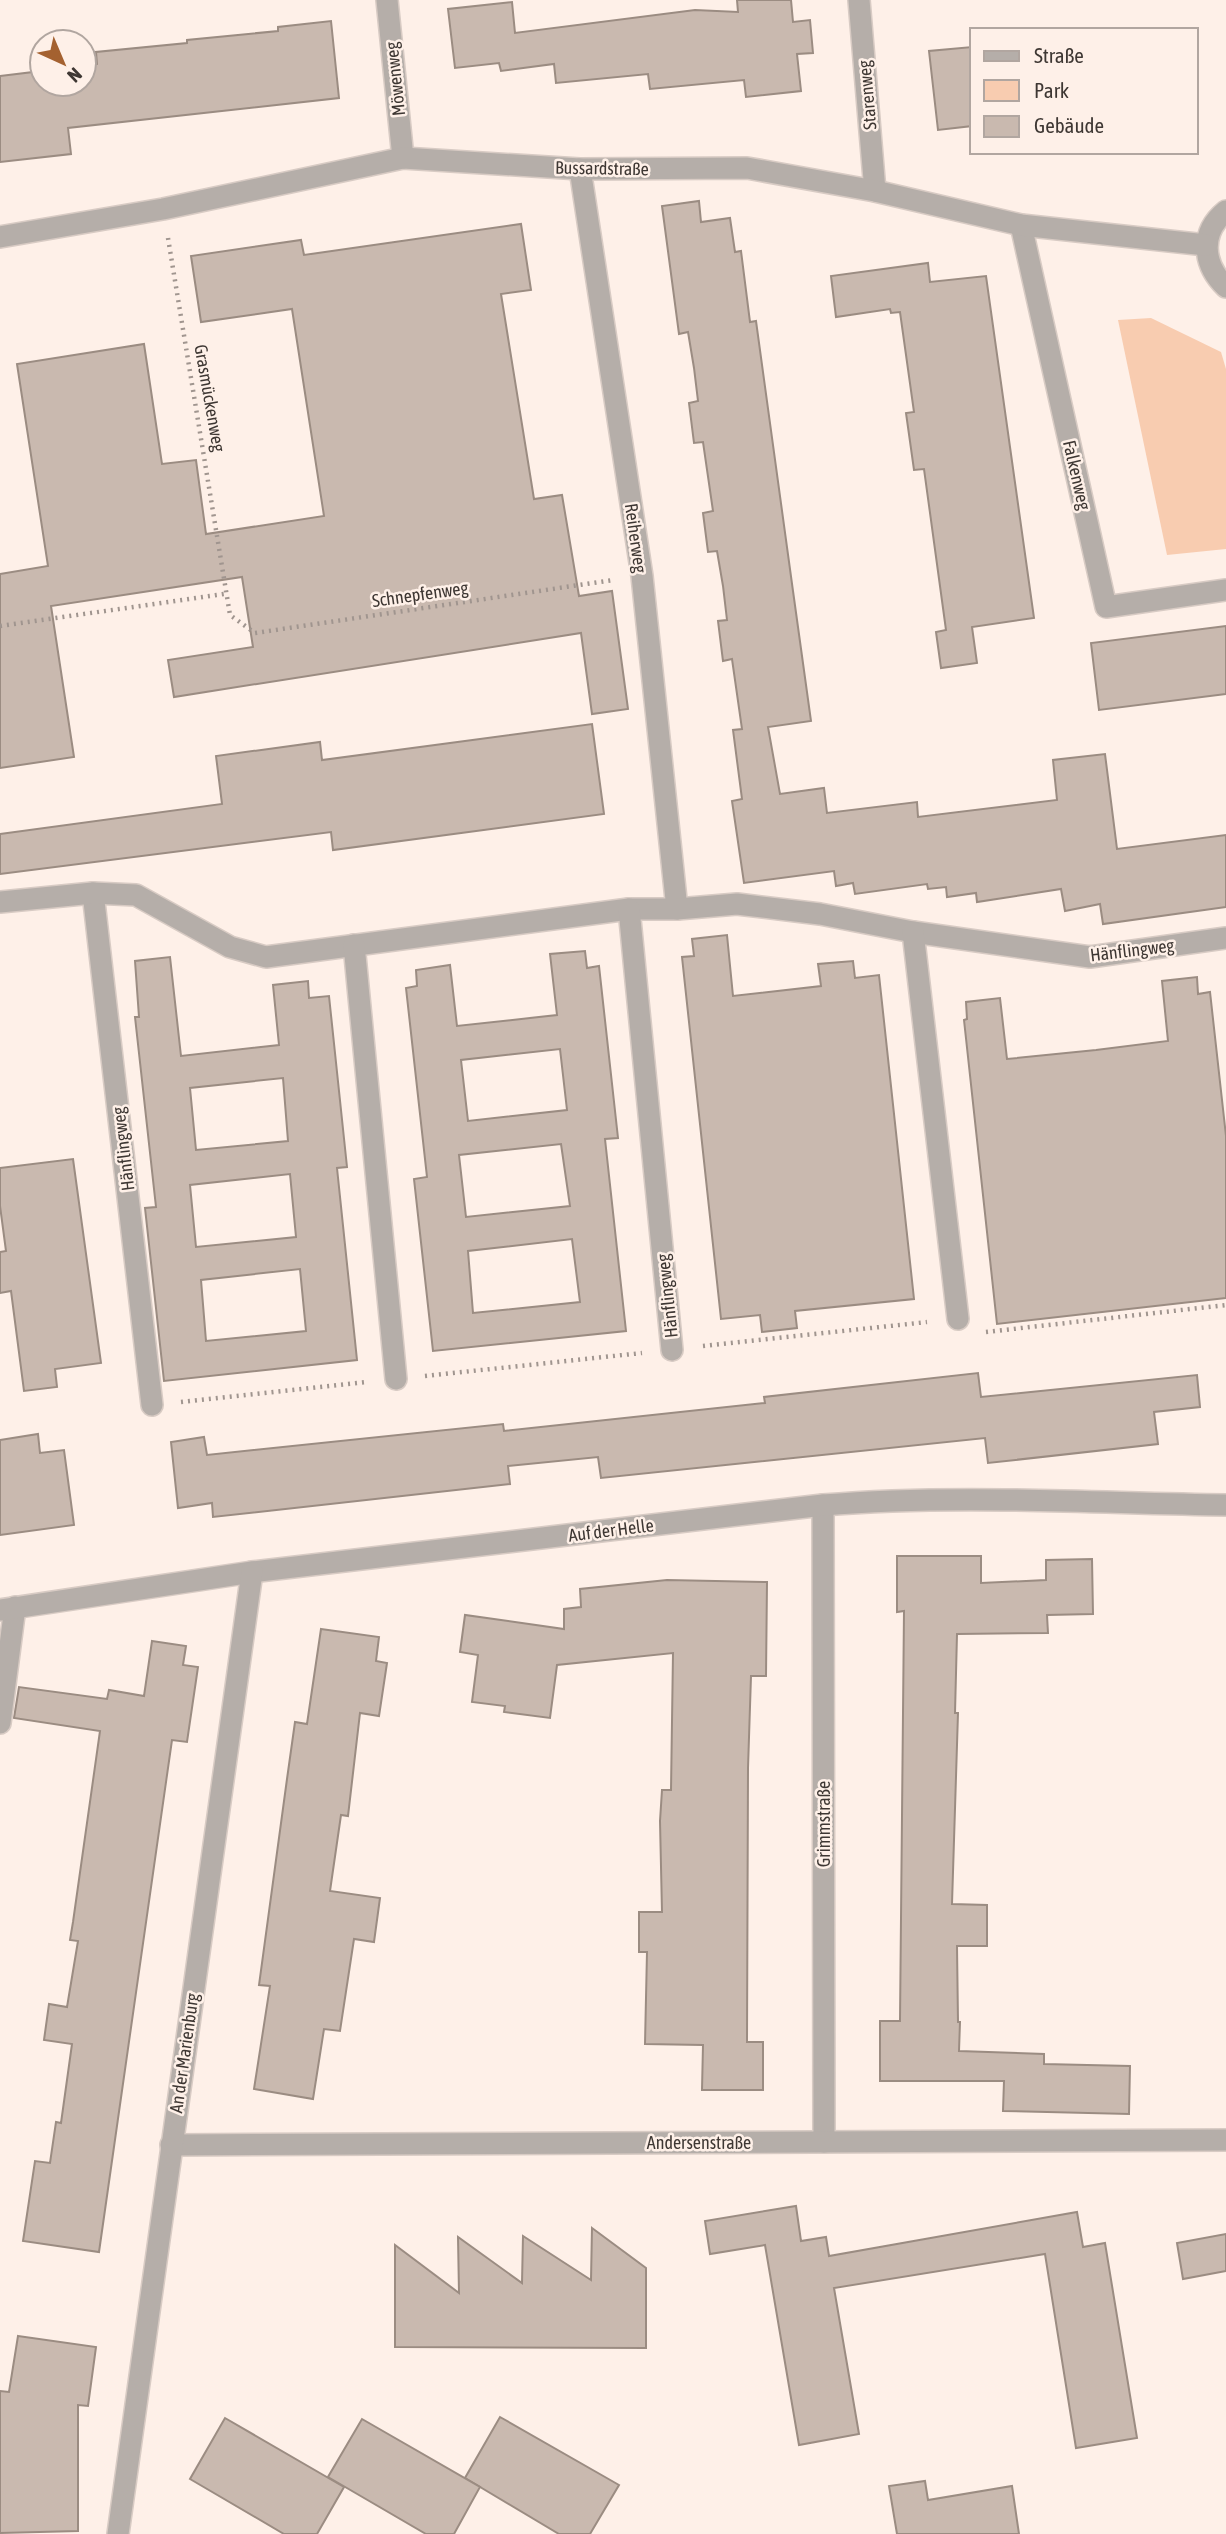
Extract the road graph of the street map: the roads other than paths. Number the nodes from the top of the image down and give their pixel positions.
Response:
1 (387, 0) edge
2 (859, 0) edge
3 (403, 158) junction
4 (580, 169) junction
5 (875, 191) junction
6 (1226, 211) edge
7 (1021, 225) junction
8 (0, 237) edge
9 (1206, 245) junction
10 (1226, 287) edge
11 (1226, 590) edge
12 (93, 893) junction
13 (0, 902) edge
14 (629, 909) junction
15 (677, 909) junction
16 (913, 932) junction
17 (1226, 938) edge
18 (354, 945) junction
19 (958, 1319) dead end
20 (672, 1350) dead end
21 (396, 1379) dead end
22 (152, 1405) dead end
23 (823, 1505) junction
24 (1226, 1505) edge
25 (252, 1572) junction
26 (8, 1609) edge
27 (0, 1723) edge
28 (1226, 2140) edge
29 (824, 2142) junction
30 (171, 2145) junction
31 (118, 2534) edge

1 - 3 street, Möwenweg
2 - 5 street, Starenweg
3 - 4 street, Bussardstraße
3 - 8 street, Bussardstraße
4 - 5 street, Bussardstraße
4 - 15 street, Reiherweg
5 - 7 street, Bussardstraße
6 - 9 street
7 - 9 street, Bussardstraße
7 - 11 street, Falkenweg
9 - 10 street
12 - 13 street, Hänflingweg
12 - 18 street, Hänflingweg
12 - 22 street, Hänflingweg
14 - 15 street, Hänflingweg
14 - 18 street, Hänflingweg
14 - 20 street, Hänflingweg
15 - 16 street, Hänflingweg
16 - 17 street, Hänflingweg
16 - 19 street
18 - 21 street
23 - 24 street, Auf der Helle
23 - 25 street, Auf der Helle
23 - 29 street, Grimmstraße
25 - 26 street, Auf der Helle
25 - 30 street, An der Marienburg
26 - 27 street
28 - 29 street, Andersenstraße
29 - 30 street, Andersenstraße
30 - 31 street, An der Marienburg

